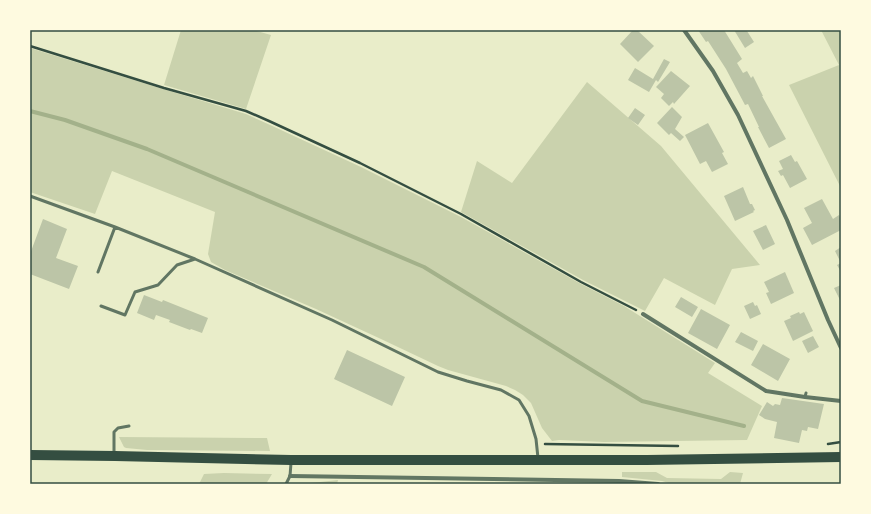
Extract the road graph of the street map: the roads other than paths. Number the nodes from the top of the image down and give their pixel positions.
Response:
1 (684, 30) edge
2 (30, 196) edge
3 (115, 227) junction
4 (160, 239) dead end
5 (159, 245) junction
6 (195, 260) junction
7 (98, 272) dead end
8 (101, 306) dead end
9 (642, 314) road end
10 (841, 348) edge
11 (841, 401) edge
12 (129, 426) dead end
13 (30, 455) edge
14 (114, 456) junction
15 (841, 457) edge
16 (291, 460) junction
17 (538, 460) junction
18 (290, 476) junction
19 (286, 484) edge
20 (658, 484) edge

1 - 10 street
2 - 3 lane
3 - 5 lane
3 - 7 lane
4 - 5 lane
5 - 6 lane
6 - 8 lane
6 - 17 lane
9 - 11 street
12 - 14 lane
13 - 14 main road
14 - 16 main road
15 - 17 main road
16 - 17 main road
16 - 18 lane
18 - 19 lane
18 - 20 street

